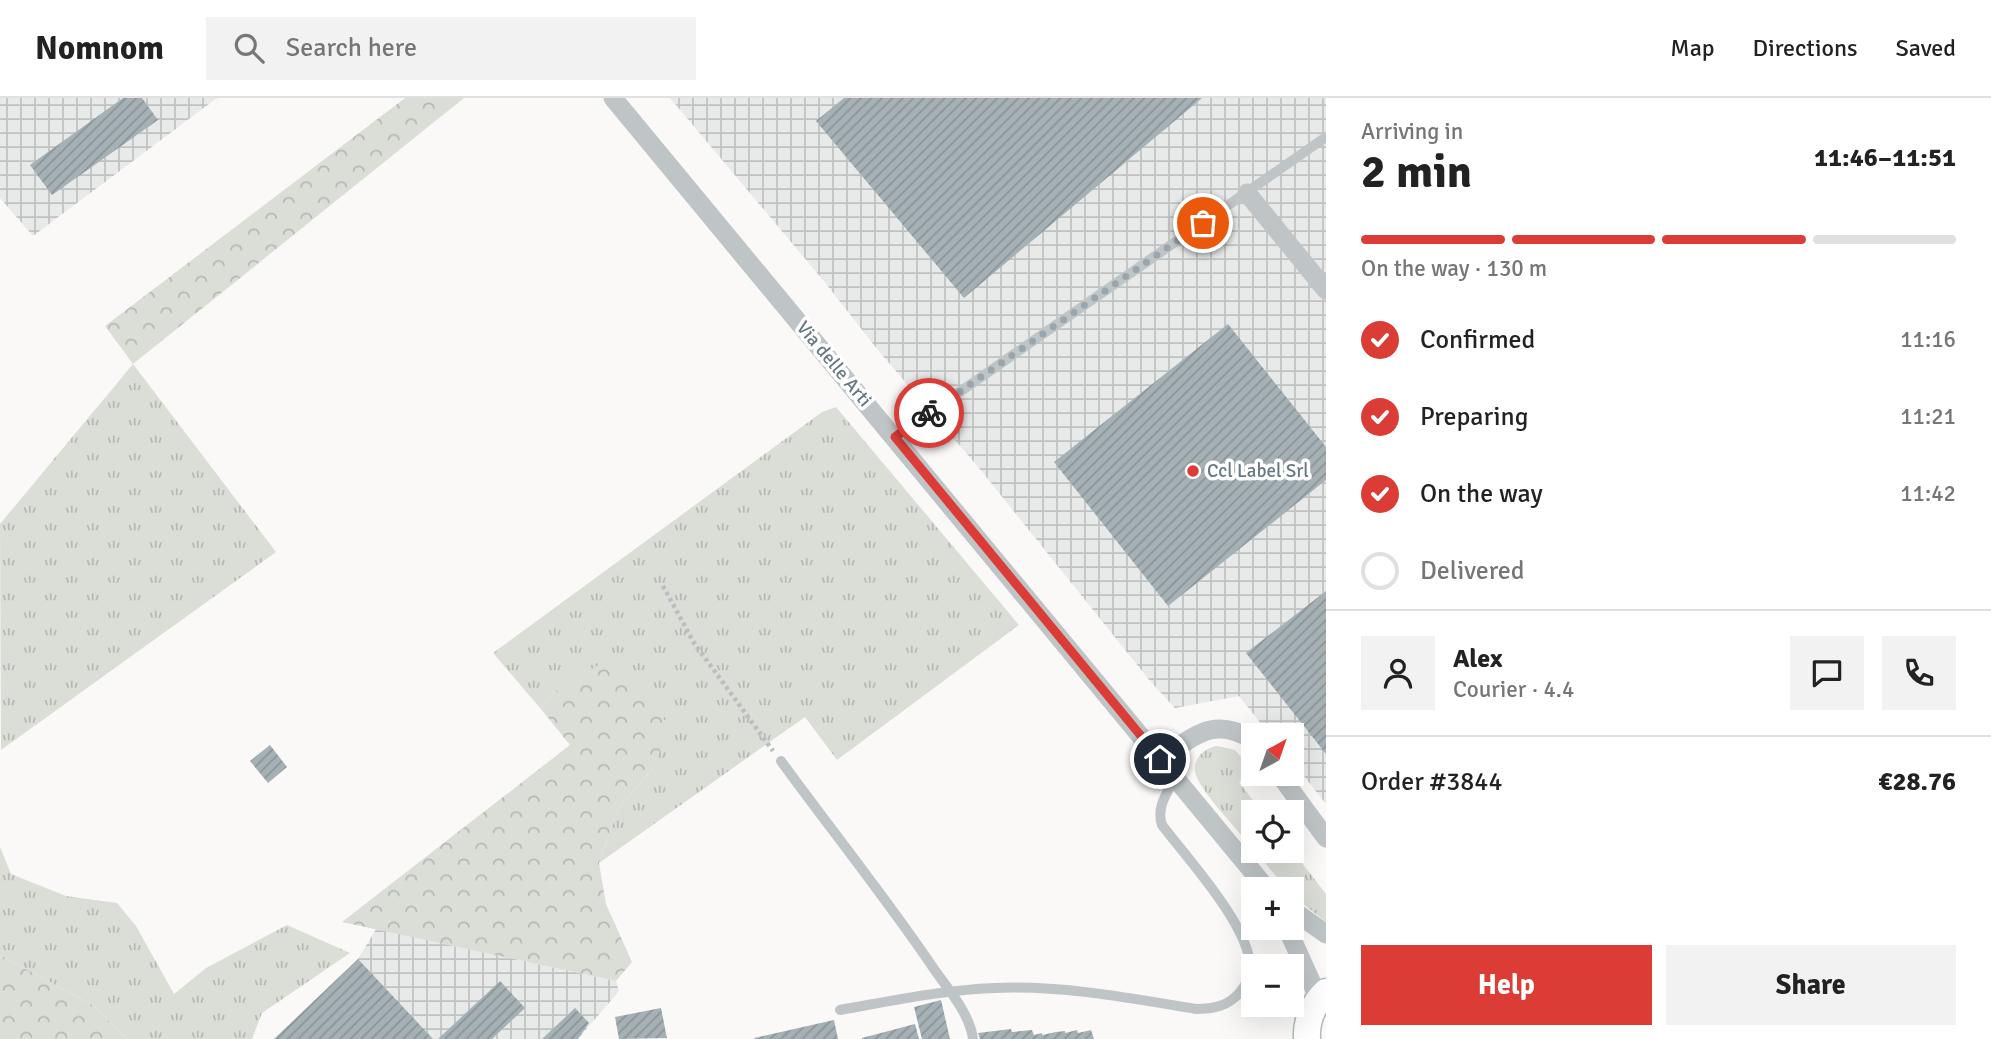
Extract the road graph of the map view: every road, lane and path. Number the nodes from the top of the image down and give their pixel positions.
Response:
1 (613, 98) edge
2 (1326, 136) edge
3 (1247, 193) junction
4 (1326, 290) edge
5 (895, 437) junction
6 (663, 586) dead end
7 (1241, 732) edge
8 (1160, 759) junction
9 (780, 761) joint
10 (1175, 778) junction
11 (1288, 786) edge
12 (1326, 838) edge
13 (1257, 877) edge
14 (1304, 918) edge
15 (1326, 934) edge
16 (1292, 940) edge
17 (950, 993) junction
18 (1319, 1000) edge
19 (840, 1010) dead end
20 (973, 1039) edge
21 (1288, 1039) edge
22 (1307, 1039) edge

1 - 5 street, Via delle Arti
2 - 3 lane
3 - 4 street
3 - 5 lane
5 - 8 street, Via delle Arti
6 - 9 path
7 - 8 street
8 - 10 street, Via delle Arti
9 - 17 lane
10 - 13 street, Via delle Arti
10 - 17 lane
11 - 12 street
14 - 15 street
16 - 18 street
17 - 19 lane
17 - 20 lane
18 - 21 main road
18 - 22 main road

